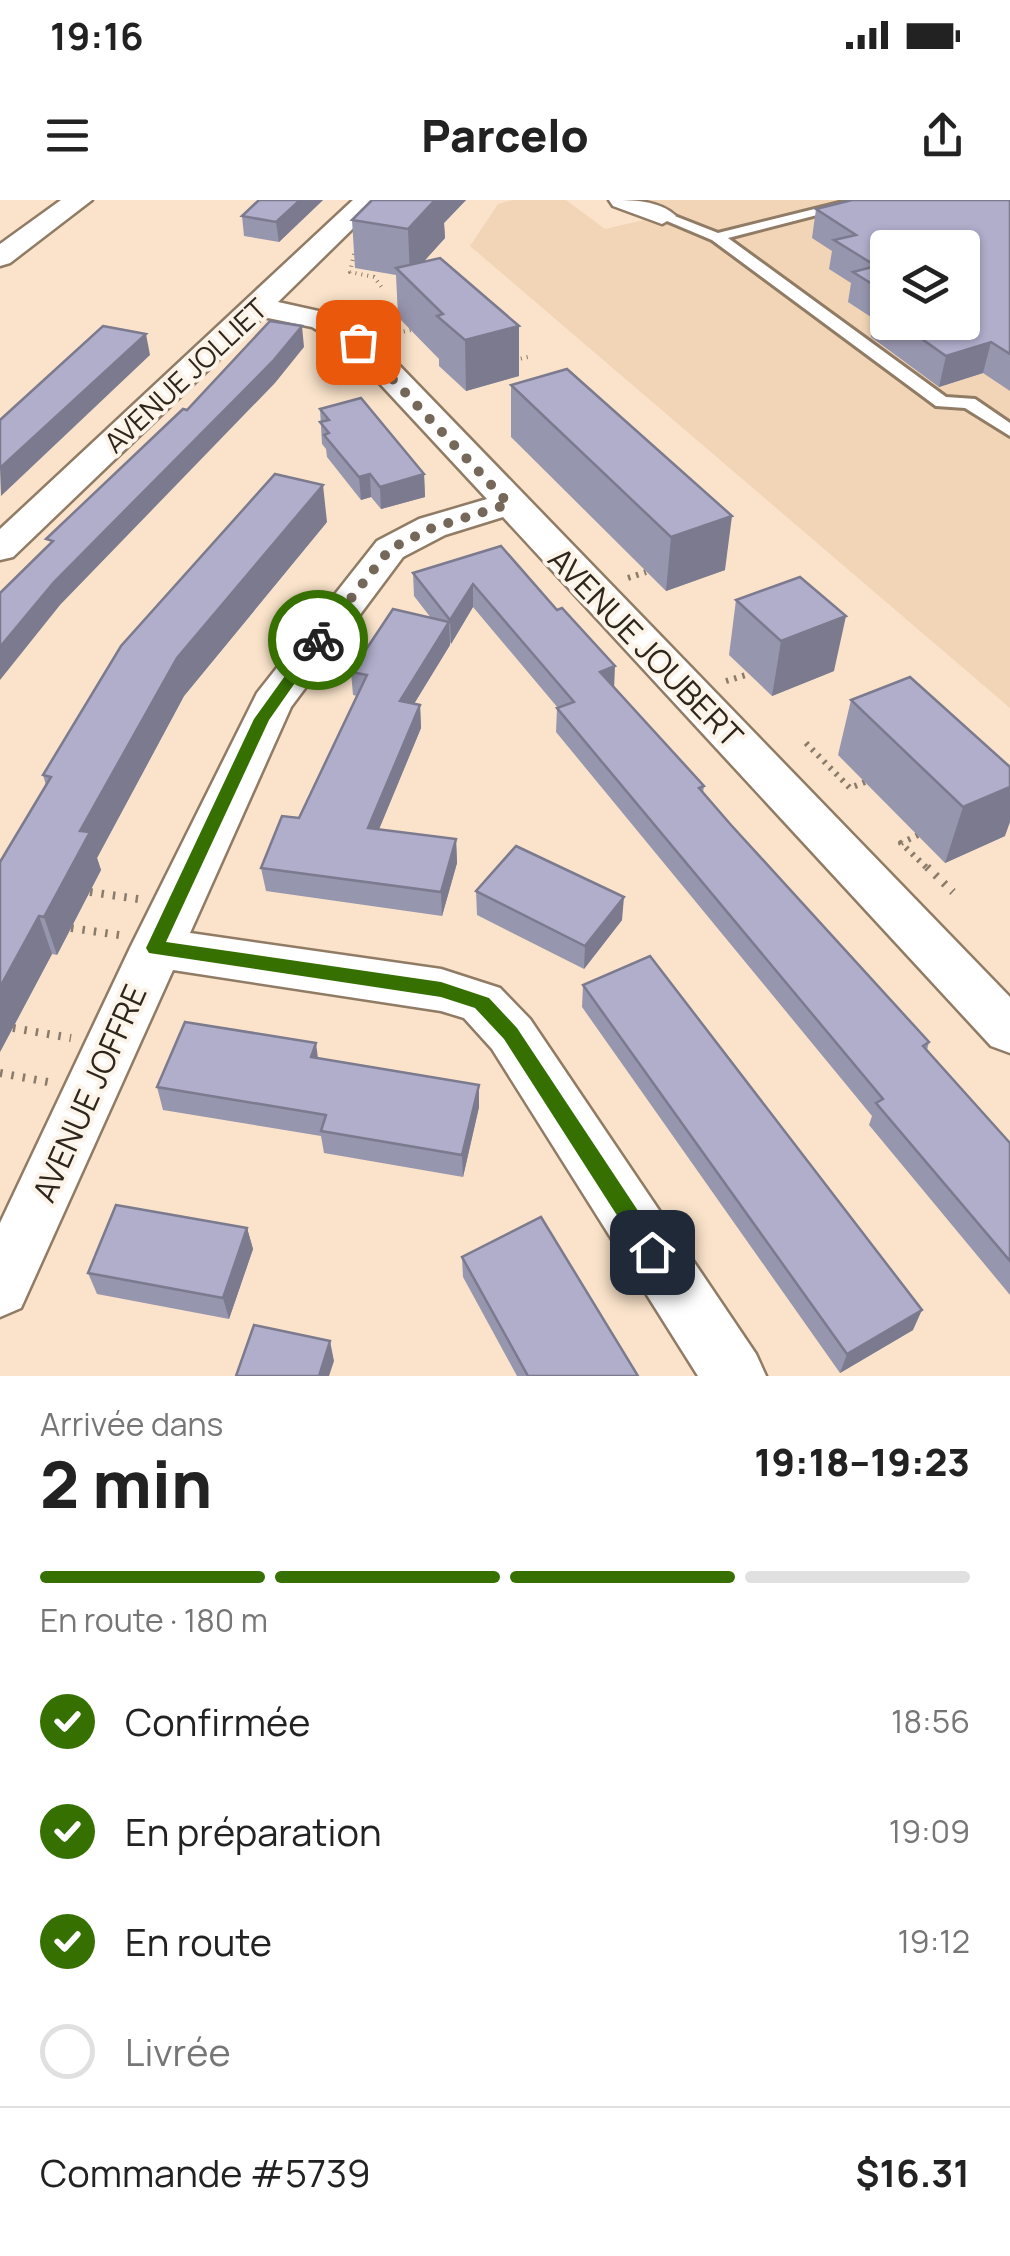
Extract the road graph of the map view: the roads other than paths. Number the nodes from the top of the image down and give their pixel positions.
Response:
1 (78, 200) edge
2 (369, 200) edge
3 (622, 200) edge
4 (868, 200) edge
5 (662, 216) joint
6 (717, 237) junction
7 (0, 257) edge
8 (257, 308) junction
9 (1010, 431) edge
10 (509, 504) junction
11 (0, 550) edge
12 (155, 948) junction
13 (1010, 1030) edge
14 (0, 1288) edge
15 (734, 1376) edge

1 - 7 street
2 - 8 street, AVENUE JOLLIET
3 - 5 street
4 - 6 lane
5 - 6 lane
6 - 9 lane
8 - 10 street, AVENUE JOUBERT
8 - 11 street, AVENUE JOLLIET
10 - 12 street, AVENUE JOFFRE
10 - 13 street, AVENUE JOUBERT
12 - 14 street, AVENUE JOFFRE
12 - 15 street

